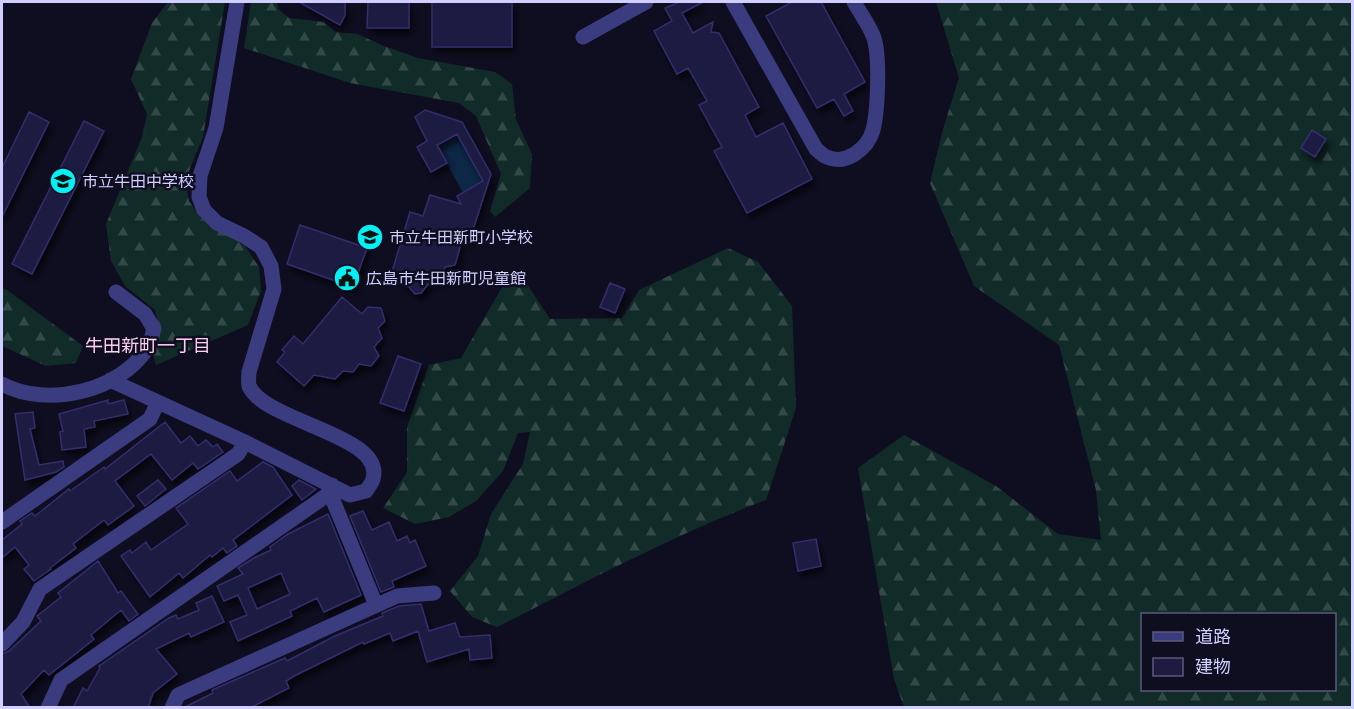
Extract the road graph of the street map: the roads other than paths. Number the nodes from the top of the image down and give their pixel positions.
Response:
1 (237, 2) edge
2 (646, 2) edge
3 (733, 2) edge
4 (854, 2) edge
5 (583, 37) dead end
6 (116, 292) dead end
7 (110, 380) junction
8 (2, 384) edge
9 (158, 402) junction
10 (244, 442) junction
11 (331, 489) junction
12 (2, 522) edge
13 (434, 593) dead end
14 (376, 605) junction
15 (2, 644) edge
16 (48, 708) edge
17 (172, 708) edge

1 - 11 street
2 - 5 street
3 - 4 street
6 - 7 street
7 - 8 street
7 - 9 street
9 - 10 street
9 - 12 street
10 - 11 street
10 - 15 street
11 - 14 street
11 - 16 street
13 - 14 street
14 - 17 street

